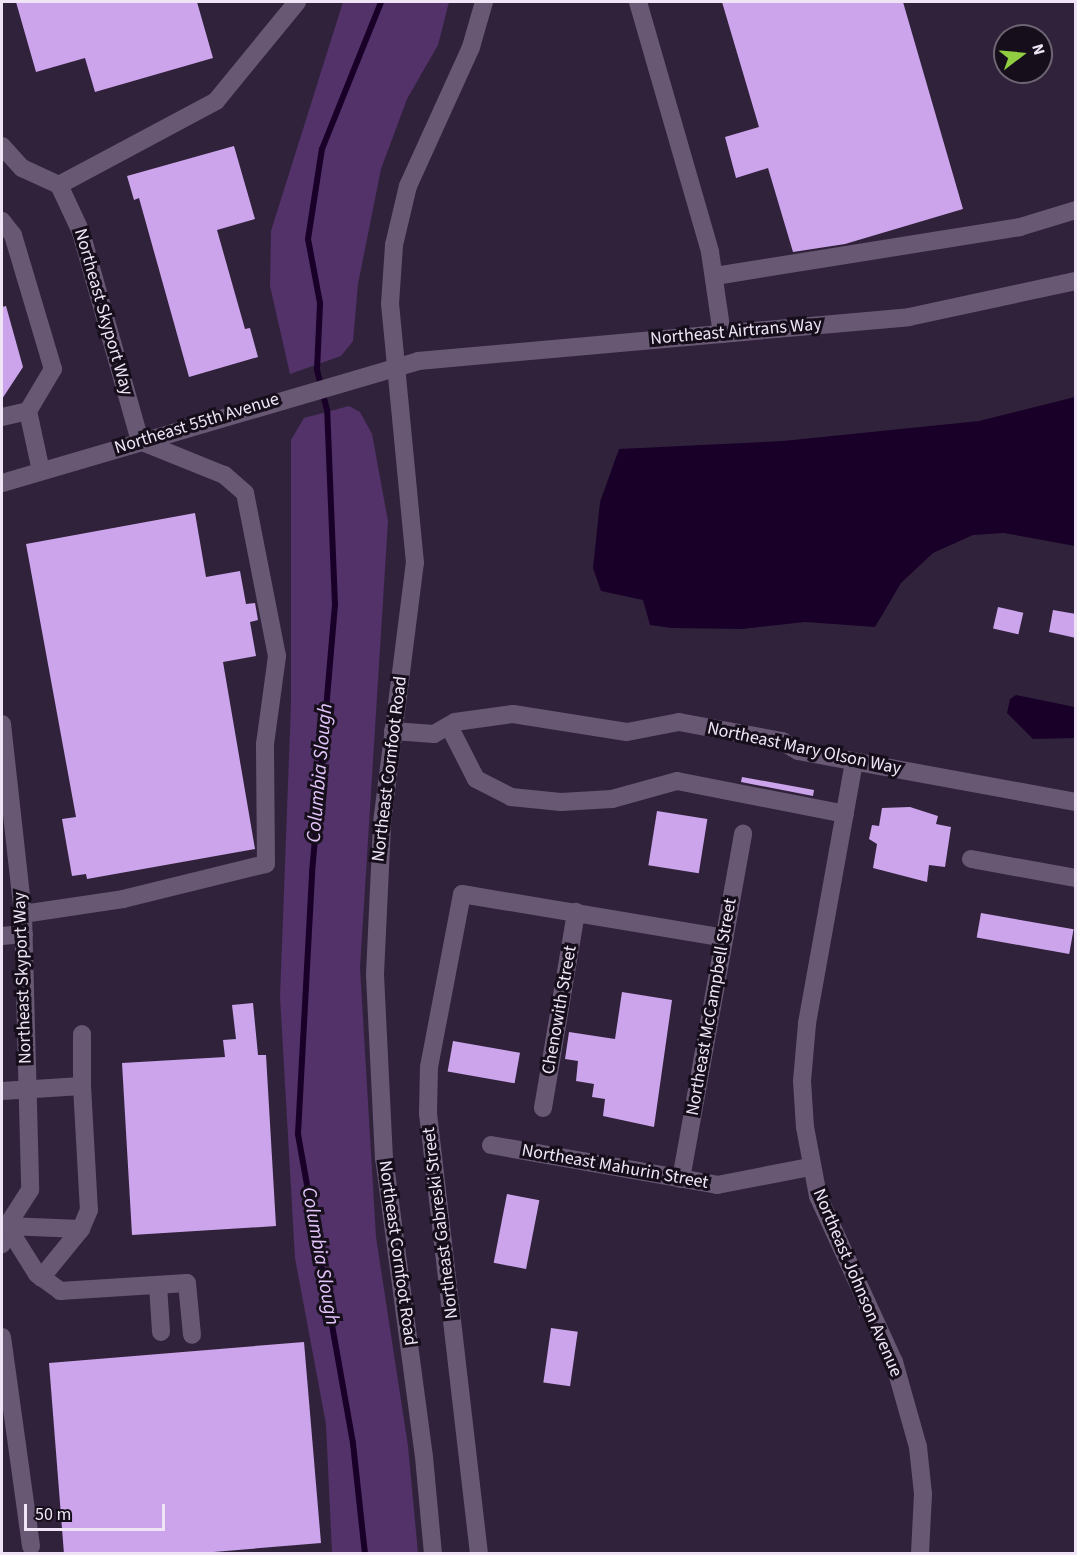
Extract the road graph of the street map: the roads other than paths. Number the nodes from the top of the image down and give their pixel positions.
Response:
1 (297, 2) edge
2 (484, 2) edge
3 (638, 2) edge
4 (3, 150) edge
5 (59, 185) junction
6 (1076, 210) edge
7 (2, 221) edge
8 (715, 276) junction
9 (1076, 281) edge
10 (722, 334) junction
11 (393, 367) junction
12 (28, 411) junction
13 (2, 417) edge
14 (140, 441) junction
15 (41, 471) junction
16 (2, 483) edge
17 (2, 724) edge
18 (449, 726) junction
19 (393, 731) junction
20 (854, 762) junction
21 (1076, 802) edge
22 (845, 814) junction
23 (743, 834) dead end
24 (8, 838) edge
25 (971, 859) dead end
26 (1076, 878) edge
27 (576, 912) junction
28 (23, 914) junction
29 (24, 934) junction
30 (2, 936) edge
31 (724, 938) junction
32 (82, 1034) dead end
33 (82, 1086) junction
34 (27, 1089) junction
35 (2, 1091) edge
36 (543, 1108) dead end
37 (491, 1145) dead end
38 (810, 1167) junction
39 (681, 1179) junction
40 (7, 1226) junction
41 (81, 1229) junction
42 (2, 1244) edge
43 (41, 1278) junction
44 (158, 1285) junction
45 (160, 1332) dead end
46 (192, 1335) dead end
47 (2, 1336) edge
48 (6, 1395) edge
49 (31, 1546) dead end
50 (433, 1554) edge
51 (479, 1554) edge
52 (920, 1554) edge

1 - 5 street
2 - 11 street, Northeast Cornfoot Road
3 - 8 street
4 - 5 street
5 - 14 street, Northeast Skyport Way
6 - 8 street
7 - 12 street
8 - 10 street
9 - 10 street, Northeast Airtrans Way
10 - 11 street, Northeast Airtrans Way
11 - 14 street, Northeast 55th Avenue
11 - 19 street, Northeast Cornfoot Road
12 - 13 street
12 - 15 street
14 - 15 street, Northeast 55th Avenue
14 - 28 street
15 - 16 street, Northeast 55th Avenue
17 - 24 street, Northeast Skyport Way
18 - 19 street, Northeast Mary Olson Way
18 - 20 street, Northeast Mary Olson Way
18 - 22 street
19 - 50 street, Northeast Cornfoot Road
20 - 21 street, Northeast Mary Olson Way
20 - 22 street, Northeast Johnson Avenue
22 - 38 street, Northeast Johnson Avenue
23 - 31 street, Northeast McCampbell Street
24 - 28 street, Northeast Skyport Way
25 - 26 street
27 - 31 street
27 - 36 street, Chenowith Street
27 - 51 street, Northeast Gabreski Street
28 - 29 street, Northeast Skyport Way
29 - 30 street
29 - 34 street, Northeast Skyport Way
31 - 39 street, Northeast McCampbell Street
32 - 33 street
33 - 34 street
33 - 41 street
34 - 35 street
34 - 40 street, Northeast Skyport Way
37 - 39 street, Northeast Mahurin Street
38 - 39 street, Northeast Mahurin Street
38 - 52 street, Northeast Johnson Avenue
40 - 41 street
40 - 42 street, Northeast Skyport Way
40 - 43 street
41 - 43 street
43 - 44 street
44 - 45 street
44 - 46 street
47 - 48 street
48 - 49 street

